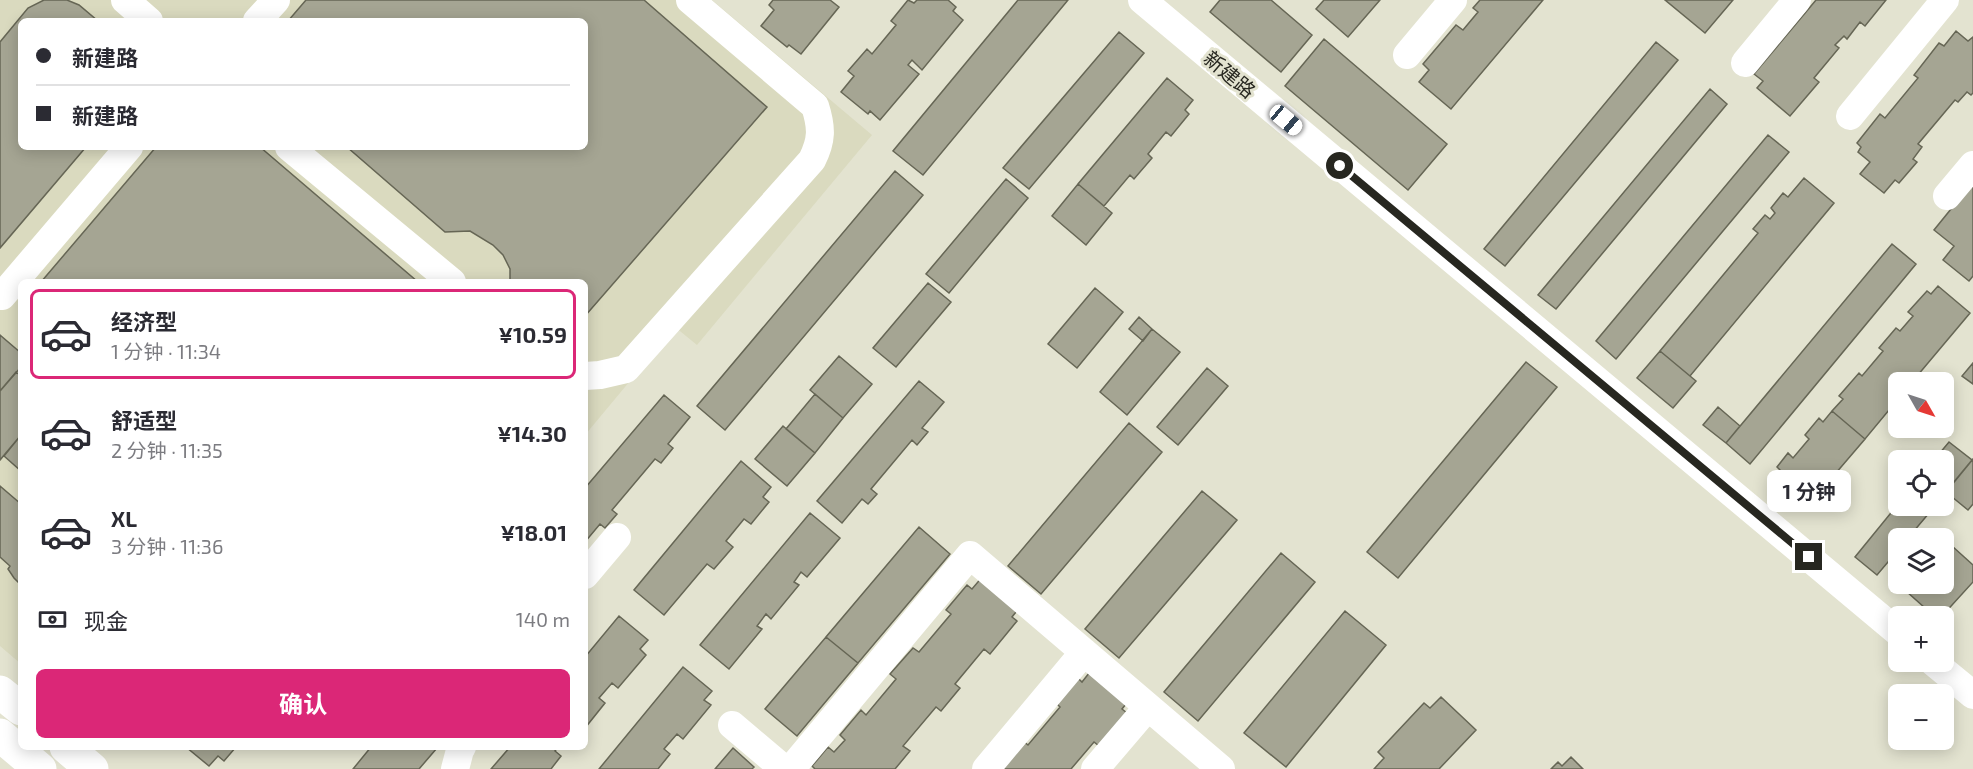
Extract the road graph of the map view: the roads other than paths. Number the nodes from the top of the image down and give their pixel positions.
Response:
1 (125, 0) edge
2 (276, 0) edge
3 (690, 0) edge
4 (1142, 0) edge
5 (1453, 0) edge
6 (1797, 0) edge
7 (1945, 0) edge
8 (146, 18) edge
9 (260, 18) edge
10 (1407, 55) dead end
11 (1745, 63) dead end
12 (1850, 116) dead end
13 (127, 150) edge
14 (293, 150) edge
15 (1973, 165) edge
16 (1947, 196) dead end
17 (25, 279) edge
18 (448, 279) edge
19 (18, 287) edge
20 (8, 300) edge
21 (588, 376) edge
22 (617, 537) dead end
23 (588, 571) edge
24 (1888, 624) edge
25 (1084, 652) junction
26 (1945, 672) edge
27 (0, 692) edge
28 (1973, 695) edge
29 (18, 707) edge
30 (1148, 707) junction
31 (732, 725) dead end
32 (0, 735) edge
33 (460, 750) edge
34 (40, 769) edge
35 (456, 769) edge
36 (784, 769) edge
37 (791, 769) edge
38 (986, 769) edge
39 (1095, 769) edge
40 (1221, 769) edge

1 - 8 street
2 - 9 street
3 - 21 street
4 - 24 street, 新建路
5 - 10 street
6 - 11 street
7 - 12 street
13 - 17 street
14 - 18 street
15 - 16 street
19 - 20 street
22 - 23 street
25 - 30 street
25 - 37 street
25 - 38 street
26 - 28 street
27 - 29 main road
30 - 39 street
30 - 40 street
31 - 36 street
32 - 34 main road
33 - 35 street

